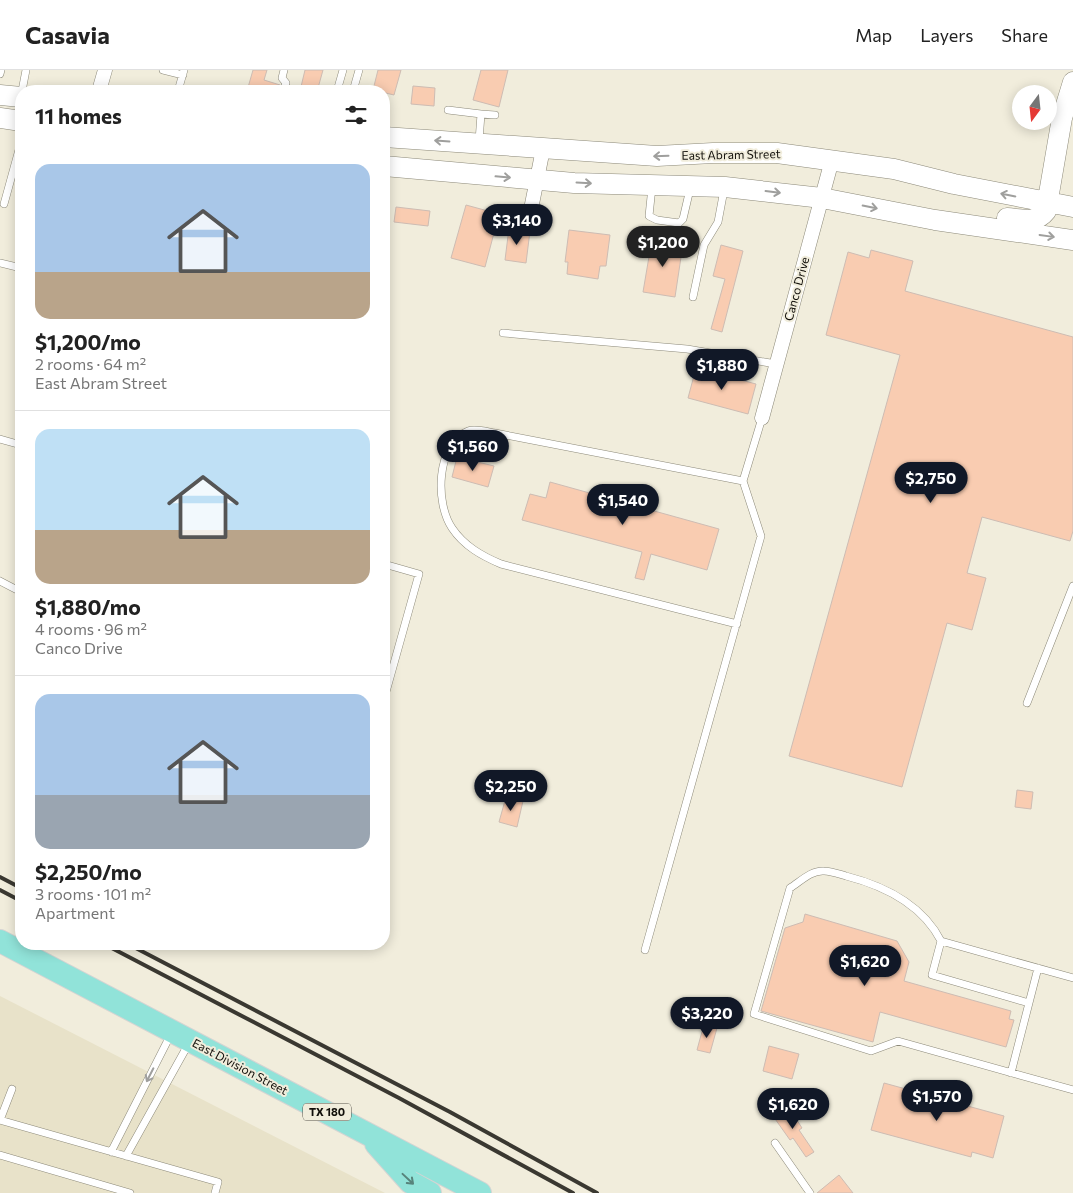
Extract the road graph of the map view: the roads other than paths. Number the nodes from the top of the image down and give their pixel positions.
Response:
1 (1, 70) edge
2 (26, 70) edge
3 (105, 70) edge
4 (163, 70) edge
5 (284, 70) edge
6 (343, 70) edge
7 (359, 70) edge
8 (183, 72) edge
9 (0, 74) edge
10 (1073, 82) edge
11 (23, 85) edge
12 (101, 85) edge
13 (180, 85) edge
14 (285, 85) edge
15 (339, 85) edge
16 (354, 85) edge
17 (0, 95) edge
18 (15, 96) edge
19 (448, 110) dead end
20 (481, 114) junction
21 (495, 115) dead end
22 (390, 137) edge
23 (478, 144) junction
24 (543, 149) junction
25 (832, 160) junction
26 (15, 164) edge
27 (390, 167) edge
28 (535, 180) junction
29 (652, 186) junction
30 (690, 186) junction
31 (725, 187) junction
32 (822, 198) junction
33 (1047, 203) junction
34 (4, 204) dead end
35 (1073, 207) edge
36 (530, 214) dead end
37 (935, 220) junction
38 (1073, 240) edge
39 (0, 262) edge
40 (15, 266) edge
41 (693, 297) dead end
42 (503, 333) dead end
43 (776, 364) junction
44 (762, 418) joint
45 (0, 440) edge
46 (15, 444) edge
47 (743, 481) junction
48 (390, 566) edge
49 (0, 581) edge
50 (1073, 586) edge
51 (15, 589) edge
52 (737, 624) junction
53 (390, 678) edge
54 (1027, 703) dead end
55 (0, 940) edge
56 (941, 941) junction
57 (15, 948) edge
58 (19, 950) edge
59 (645, 950) dead end
60 (1038, 968) junction
61 (1073, 978) edge
62 (1029, 1004) junction
63 (182, 1036) junction
64 (1011, 1072) junction
65 (12, 1089) dead end
66 (1073, 1090) edge
67 (0, 1120) edge
68 (367, 1134) junction
69 (775, 1143) dead end
70 (110, 1152) junction
71 (0, 1155) edge
72 (126, 1156) junction
73 (130, 1193) edge
74 (215, 1193) edge
75 (430, 1193) edge
76 (480, 1193) edge
77 (810, 1193) edge

1 - 9 lane
2 - 11 lane
3 - 12 street
4 - 8 lane
5 - 14 lane
6 - 15 lane
7 - 16 lane
8 - 13 lane
10 - 33 main road
17 - 18 main road
19 - 20 lane
20 - 21 lane
20 - 23 lane
23 -> 22 main road, East Abram Street
23 - 24 main road, East Abram Street
25 -> 24 main road, East Abram Street
24 - 28 street
25 - 32 street, Canco Drive
33 -> 25 main road, East Abram Street
26 - 34 lane
27 -> 28 main road
28 -> 29 main road
28 - 36 street
29 - 30 main road
29 - 30 lane
30 - 31 main road
31 -> 32 main road
31 - 41 lane
32 -> 37 main road
32 - 43 street, Canco Drive
33 - 35 main road, East Abram Street
33 - 37 main road
37 -> 38 main road
39 - 40 lane
42 - 43 lane
43 - 44 street, Canco Drive
44 - 47 lane
45 - 46 lane
47 - 52 lane
47 - 52 lane
48 - 53 lane
49 - 51 lane
50 - 54 lane
52 - 59 lane
55 - 57 main road, East Division Street / TX 180
56 - 60 lane
56 - 62 lane
56 - 64 lane
58 - 63 main road, East Division Street / TX 180
60 - 61 lane
60 - 62 lane
62 - 64 lane
63 - 68 main road, East Division Street / TX 180
63 -> 70 lane
63 - 72 lane
64 - 66 lane
65 - 67 lane
67 - 70 lane
68 -> 75 main road
68 - 76 main road, East Division Street / TX 180
69 - 77 lane
70 - 72 lane
71 - 73 lane
72 - 74 lane

